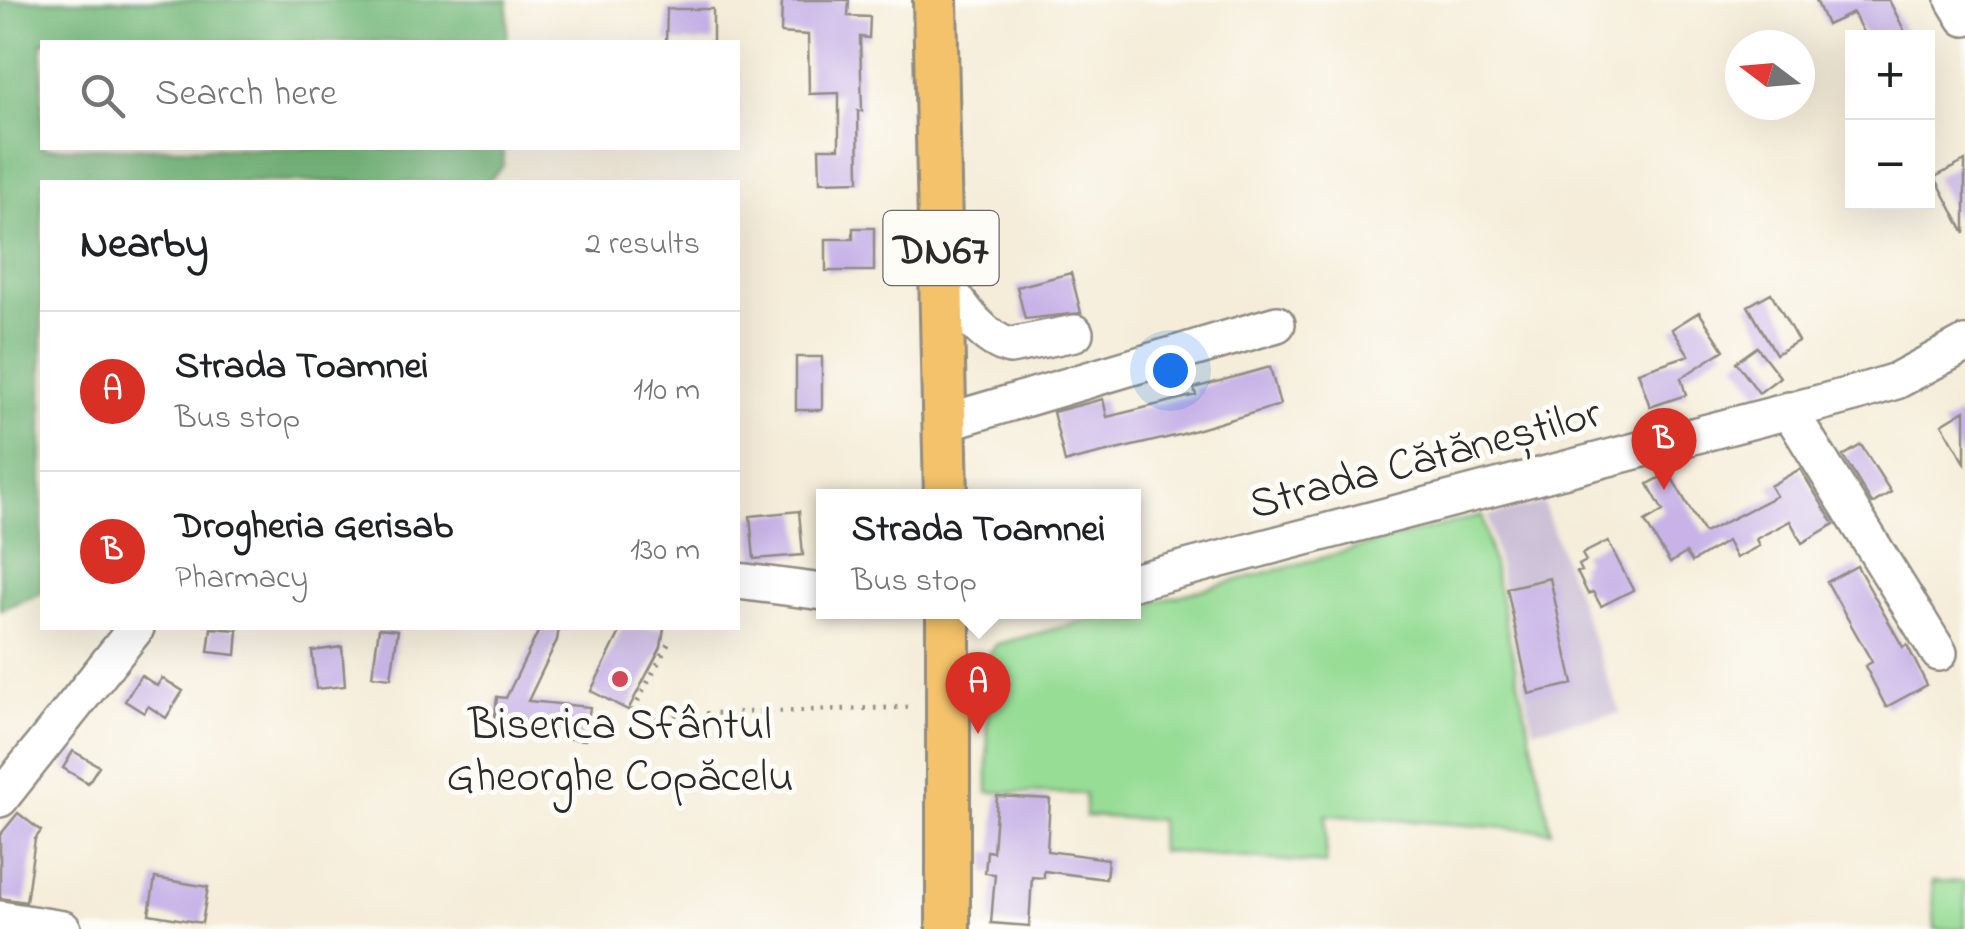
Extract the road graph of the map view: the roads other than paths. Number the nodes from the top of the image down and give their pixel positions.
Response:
1 (935, 0) edge
2 (1954, 0) edge
3 (1965, 18) edge
4 (942, 280) junction
5 (1277, 324) dead end
6 (1076, 333) dead end
7 (1965, 344) edge
8 (1789, 410) junction
9 (946, 422) junction
10 (946, 489) edge
11 (1141, 580) edge
12 (740, 582) edge
13 (816, 591) edge
14 (948, 619) edge
15 (134, 630) edge
16 (1938, 653) dead end
17 (0, 799) edge
18 (0, 919) edge
19 (63, 929) edge
20 (948, 929) edge

1 - 4 main road, DN67
2 - 3 street
4 - 6 street
4 - 9 main road, DN67
5 - 9 street
7 - 8 street, Strada Cătăneștilor
8 - 11 street, Strada Cătăneștilor
8 - 16 street
9 - 10 main road, DN67
12 - 13 street
14 - 20 main road
15 - 17 street
18 - 19 street

